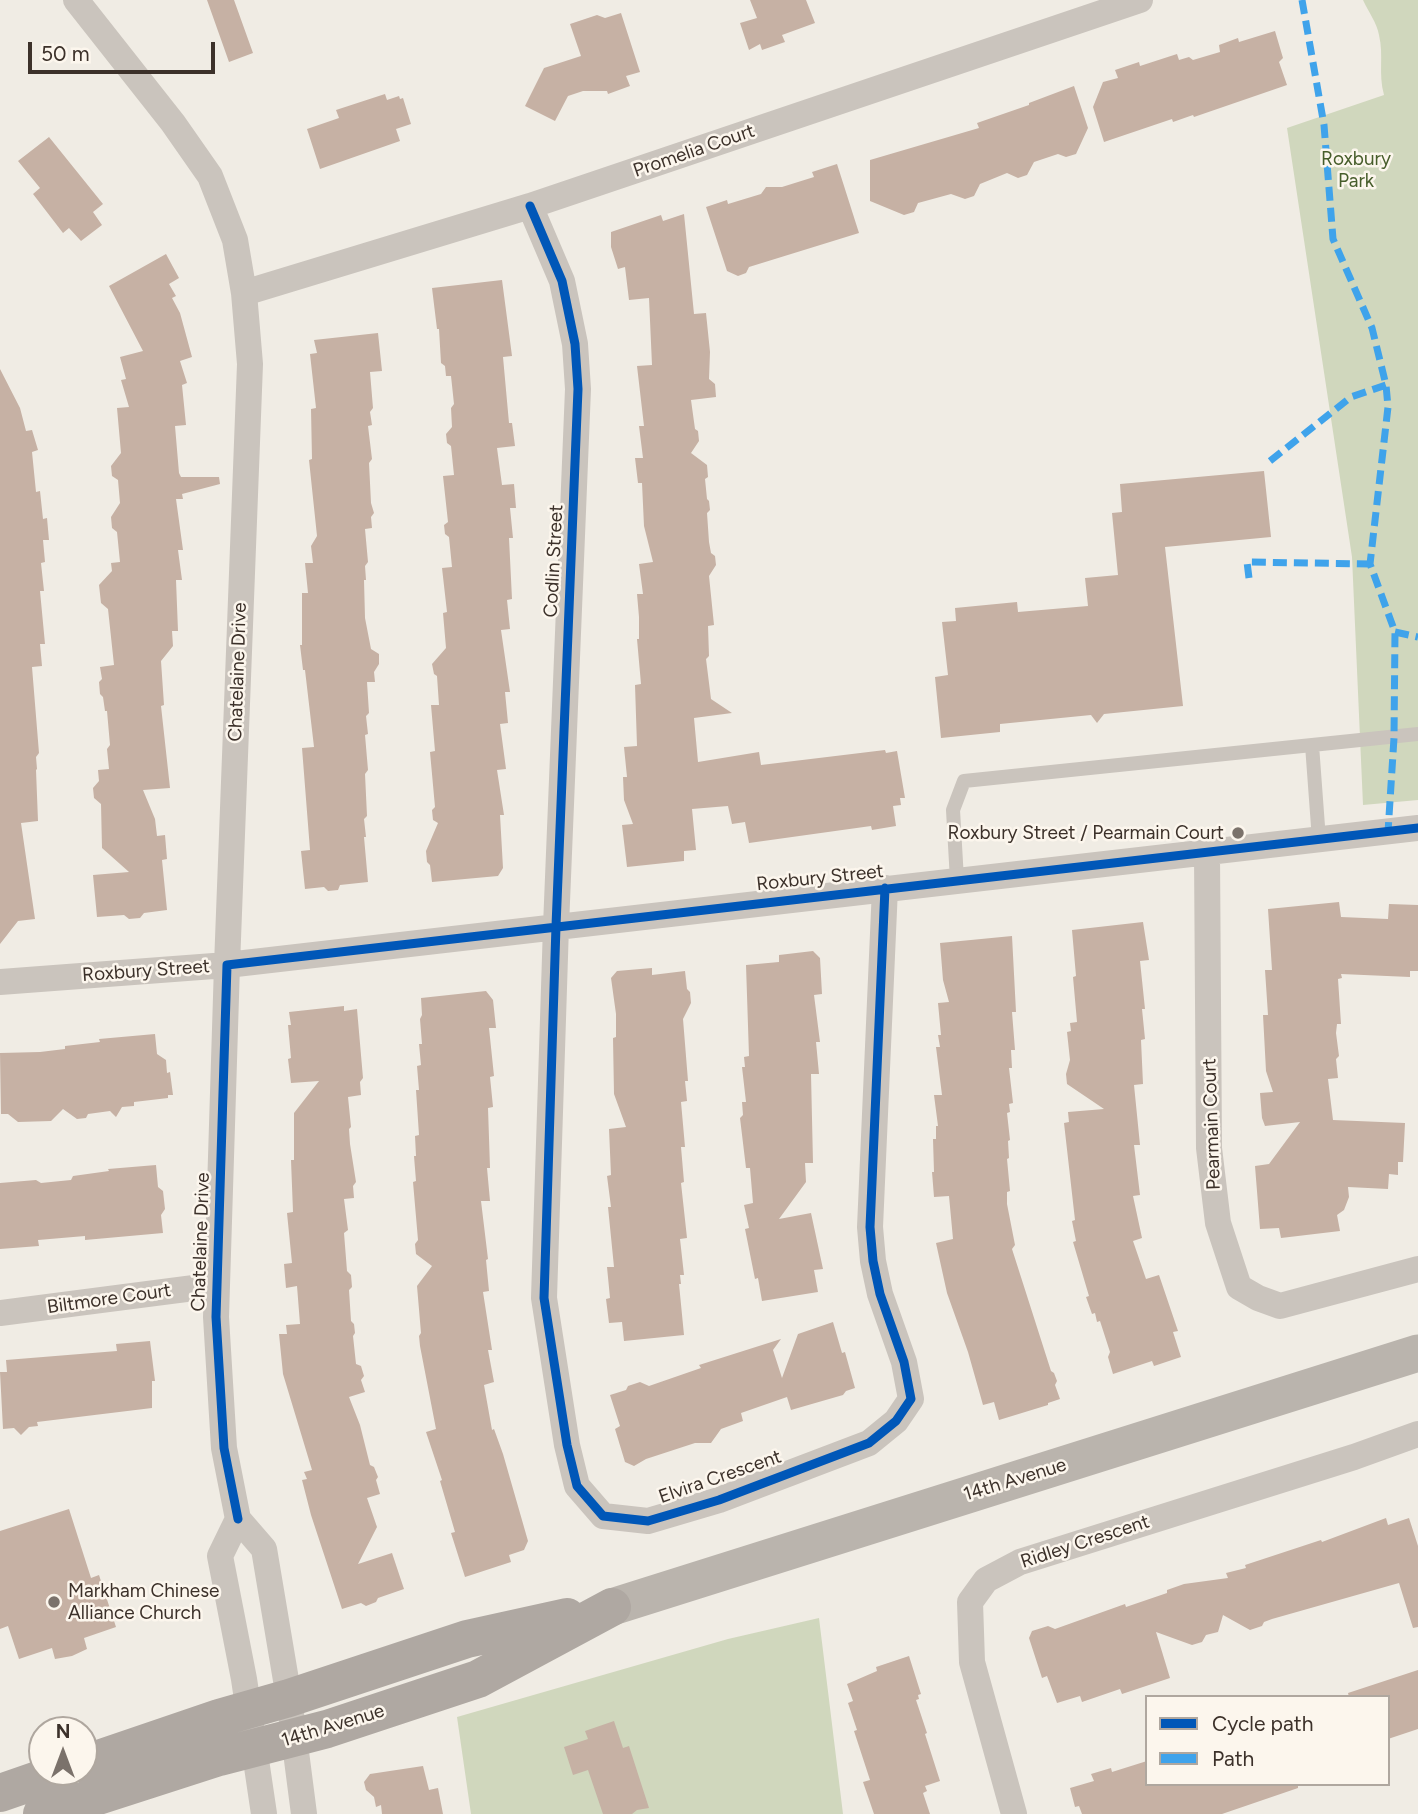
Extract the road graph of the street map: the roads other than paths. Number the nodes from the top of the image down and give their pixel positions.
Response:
1 (76, 0) edge
2 (1140, 0) edge
3 (530, 206) junction
4 (244, 293) junction
5 (1418, 734) edge
6 (1312, 746) junction
7 (1418, 828) edge
8 (1319, 840) junction
9 (1208, 854) junction
10 (957, 880) junction
11 (885, 888) junction
12 (556, 926) junction
13 (227, 965) junction
14 (0, 982) edge
15 (1418, 1269) edge
16 (217, 1285) junction
17 (0, 1312) edge
18 (1418, 1353) edge
19 (1418, 1434) edge
20 (238, 1519) junction
21 (612, 1607) junction
22 (289, 1698) junction
23 (249, 1710) junction
24 (295, 1738) junction
25 (256, 1749) junction
26 (98, 1759) edge
27 (28, 1784) edge
28 (0, 1794) edge
29 (42, 1814) edge
30 (264, 1814) edge
31 (304, 1814) edge
32 (1014, 1814) edge

1 - 4 street, Chatelaine Drive
2 - 3 street, Promelia Court
3 - 4 street, Promelia Court
3 - 12 street, Codlin Street
4 - 13 street, Chatelaine Drive
5 - 6 lane
6 - 8 lane
6 - 10 lane
7 - 8 street, Roxbury Street
8 - 9 street, Roxbury Street
9 - 10 street, Roxbury Street
9 - 15 street, Pearmain Court
10 - 11 street, Roxbury Street
11 - 12 street, Roxbury Street
11 - 12 street, Elvira Crescent
12 - 13 street, Roxbury Street
13 - 14 street, Roxbury Street
13 - 16 street, Chatelaine Drive
16 - 17 street, Biltmore Court
16 - 20 street, Chatelaine Drive
18 - 21 main road, 14th Avenue
19 - 32 street, Ridley Crescent
20 - 22 street, Chatelaine Drive
20 - 23 street
21 - 22 main road, 14th Avenue
21 - 24 main road, 14th Avenue
22 - 23 main road, 14th Avenue
22 - 24 street, Chatelaine Drive
23 - 25 street
23 - 26 main road, 14th Avenue
24 - 25 main road, 14th Avenue
24 - 31 street, Chatelaine Drive
25 - 29 main road, 14th Avenue
25 - 30 street
27 - 28 main road

